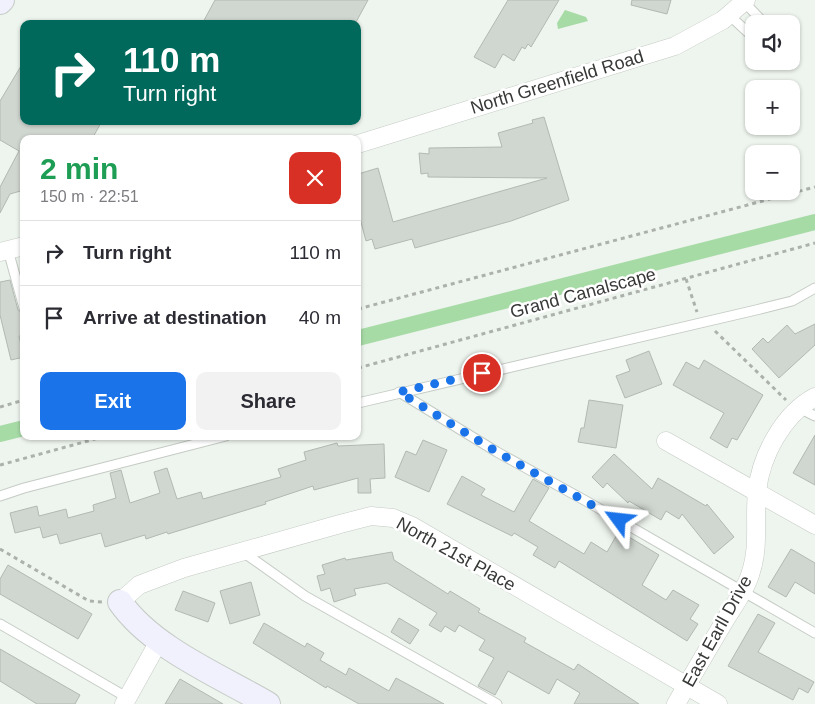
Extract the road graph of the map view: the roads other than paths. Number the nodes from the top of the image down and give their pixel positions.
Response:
1 (745, 1) edge
2 (729, 15) junction
3 (757, 15) edge
4 (745, 30) edge
5 (361, 143) edge
6 (10, 249) edge
7 (815, 288) edge
8 (20, 291) edge
9 (399, 392) junction
10 (815, 397) edge
11 (361, 401) edge
12 (792, 404) junction
13 (815, 416) edge
14 (210, 440) edge
15 (666, 441) dead end
16 (757, 492) junction
17 (0, 496) edge
18 (815, 525) edge
19 (242, 552) junction
20 (742, 591) junction
21 (120, 602) joint
22 (0, 624) edge
23 (815, 633) edge
24 (159, 641) junction
25 (686, 686) junction
26 (126, 701) edge
27 (268, 704) edge
28 (496, 704) edge
29 (676, 704) edge
30 (718, 704) edge

1 - 2 street, North Greenfield Road
1 - 3 lane
2 - 4 lane
2 - 5 street, North Greenfield Road
6 - 8 lane
7 - 9 lane
9 - 11 lane
9 - 20 lane
10 - 12 street, East Earll Drive
12 - 13 lane
12 - 16 street, East Earll Drive
14 - 17 lane
15 - 16 street
16 - 18 street
16 - 20 street, East Earll Drive
19 - 21 street, North 21st Place
19 - 25 street, North 21st Place
19 - 28 lane
20 - 23 lane
20 - 25 street, East Earll Drive
21 - 24 street
22 - 26 lane
24 - 26 street
24 - 27 street
25 - 29 street, East Earll Drive
25 - 30 street, North 21st Place

